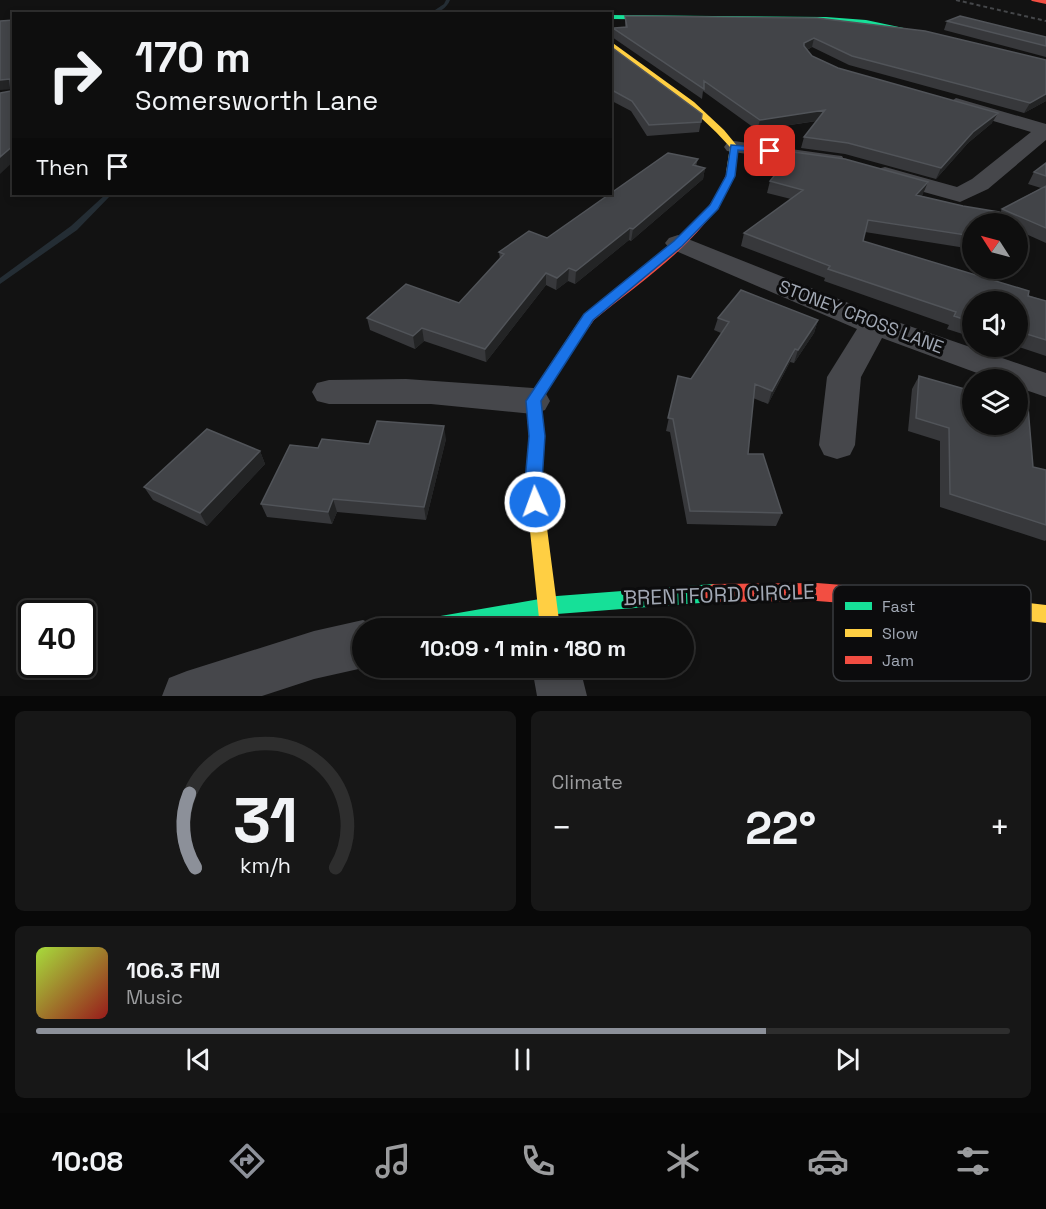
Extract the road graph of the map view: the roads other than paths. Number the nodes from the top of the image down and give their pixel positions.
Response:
1 (1034, 0) edge
2 (1046, 3) edge
3 (612, 16) edge
4 (960, 41) edge
5 (612, 45) edge
6 (935, 97) edge
7 (1045, 130) edge
8 (734, 147) junction
9 (678, 243) junction
10 (875, 325) junction
11 (1046, 385) edge
12 (329, 392) dead end
13 (533, 401) junction
14 (837, 445) dead end
15 (833, 593) edge
16 (547, 607) junction
17 (1031, 612) edge
18 (1046, 614) edge
19 (485, 618) edge
20 (549, 618) edge
21 (352, 646) edge
22 (558, 678) edge
23 (187, 696) edge
24 (562, 696) edge

1 - 2 street
3 - 4 street
5 - 8 street
6 - 7 street
7 - 8 street
8 - 9 street
9 - 10 street, STONEY CROSS LANE
9 - 13 street
10 - 11 street, STONEY CROSS LANE
10 - 14 street
12 - 13 street
13 - 16 street
15 - 16 street, BRENTFORD CIRCLE
16 - 19 street, BRENTFORD CIRCLE
16 - 20 street
17 - 18 street, BRENTFORD CIRCLE
21 - 23 street
22 - 24 street

